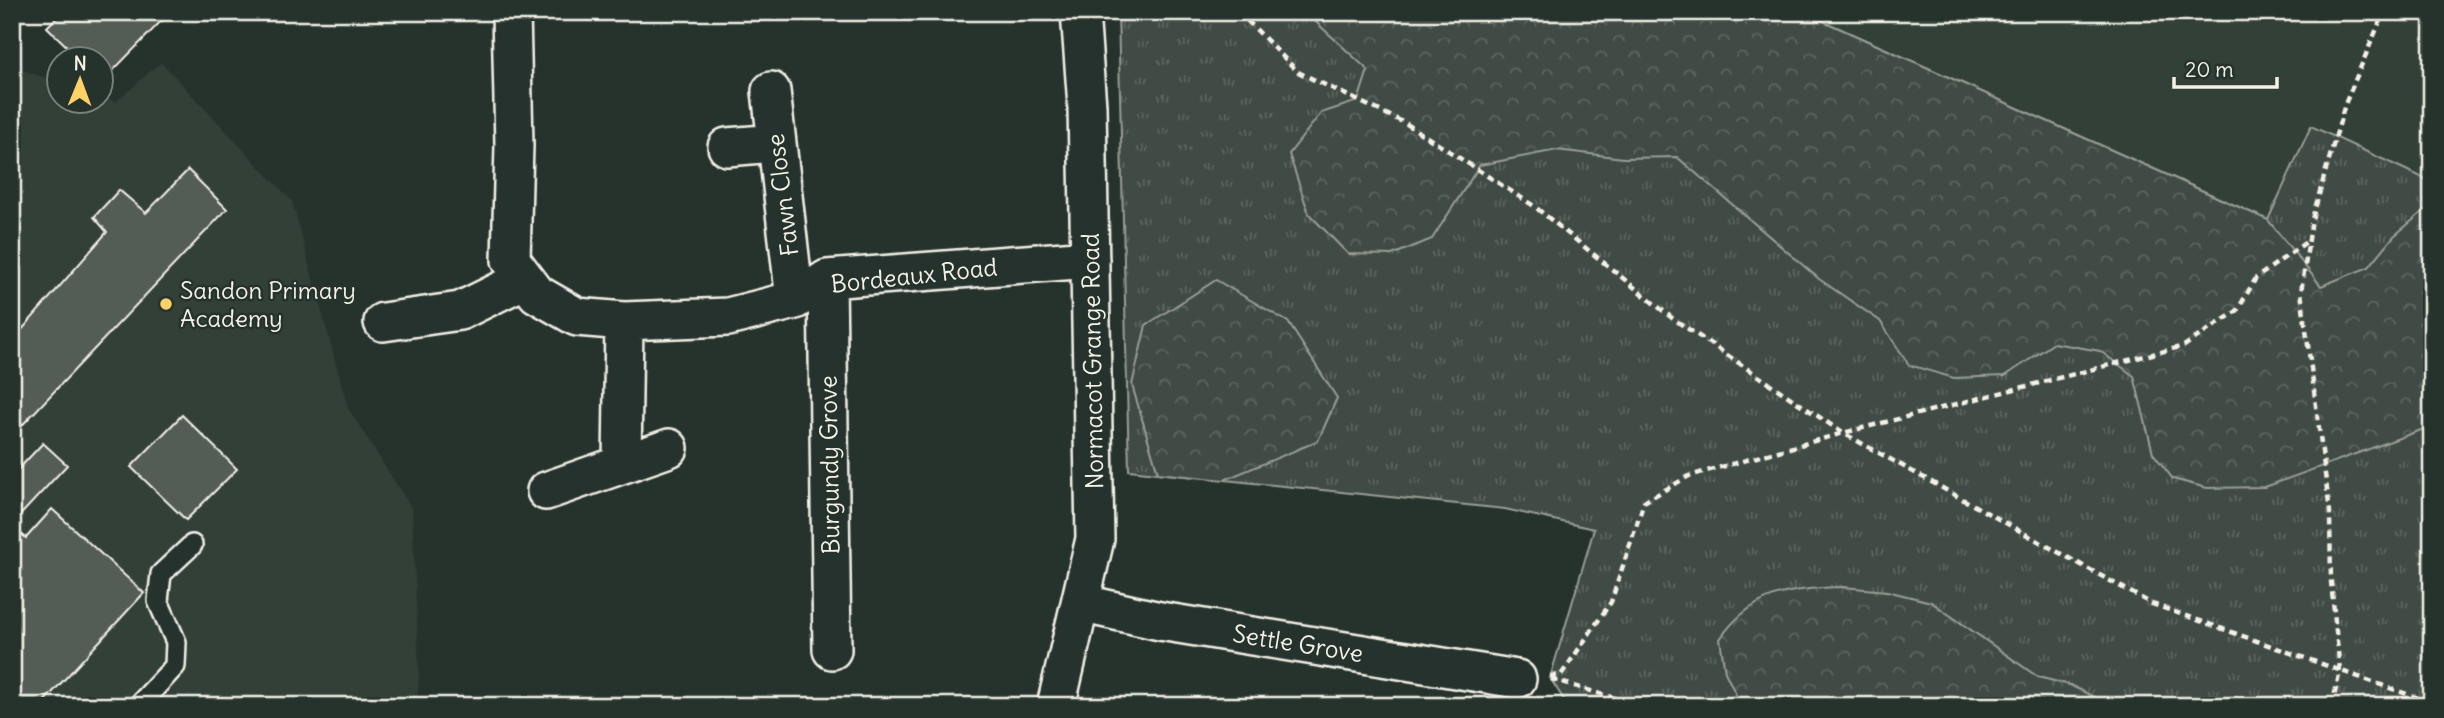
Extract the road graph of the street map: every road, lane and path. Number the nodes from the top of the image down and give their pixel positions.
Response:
1 (512, 12) edge
2 (1080, 12) edge
3 (1239, 12) edge
4 (2384, 12) edge
5 (771, 91) dead end
6 (775, 143) junction
7 (727, 147) dead end
8 (2309, 240) junction
9 (1090, 259) junction
10 (525, 279) junction
11 (827, 279) junction
12 (795, 300) junction
13 (624, 321) junction
14 (383, 323) dead end
15 (1843, 433) junction
16 (669, 448) dead end
17 (622, 464) junction
18 (546, 491) dead end
19 (192, 545) dead end
20 (1080, 603) junction
21 (832, 650) dead end
22 (2340, 671) junction
23 (1534, 679) junction
24 (2432, 703) edge
25 (138, 706) edge
26 (1056, 706) edge
27 (1641, 706) edge
28 (2332, 706) edge

1 - 10 street, Bordeaux Road
2 - 9 street, Normacot Grange Road
3 - 15 path
4 - 8 path
5 - 6 street, Fawn Close
6 - 7 street
6 - 12 street, Fawn Close
8 - 15 path
8 - 22 path
9 - 11 street, Bordeaux Road
9 - 20 street, Normacot Grange Road
10 - 13 street, Bordeaux Road
10 - 14 street
11 - 12 street, Bordeaux Road
11 - 21 street, Burgundy Grove
12 - 13 street, Bordeaux Road
13 - 17 street
15 - 22 path
15 - 23 path
16 - 17 street
17 - 18 street
19 - 25 lane
20 - 23 street, Settle Grove
20 - 26 street, Normacot Grange Road
22 - 24 path
22 - 28 path
23 - 27 path

